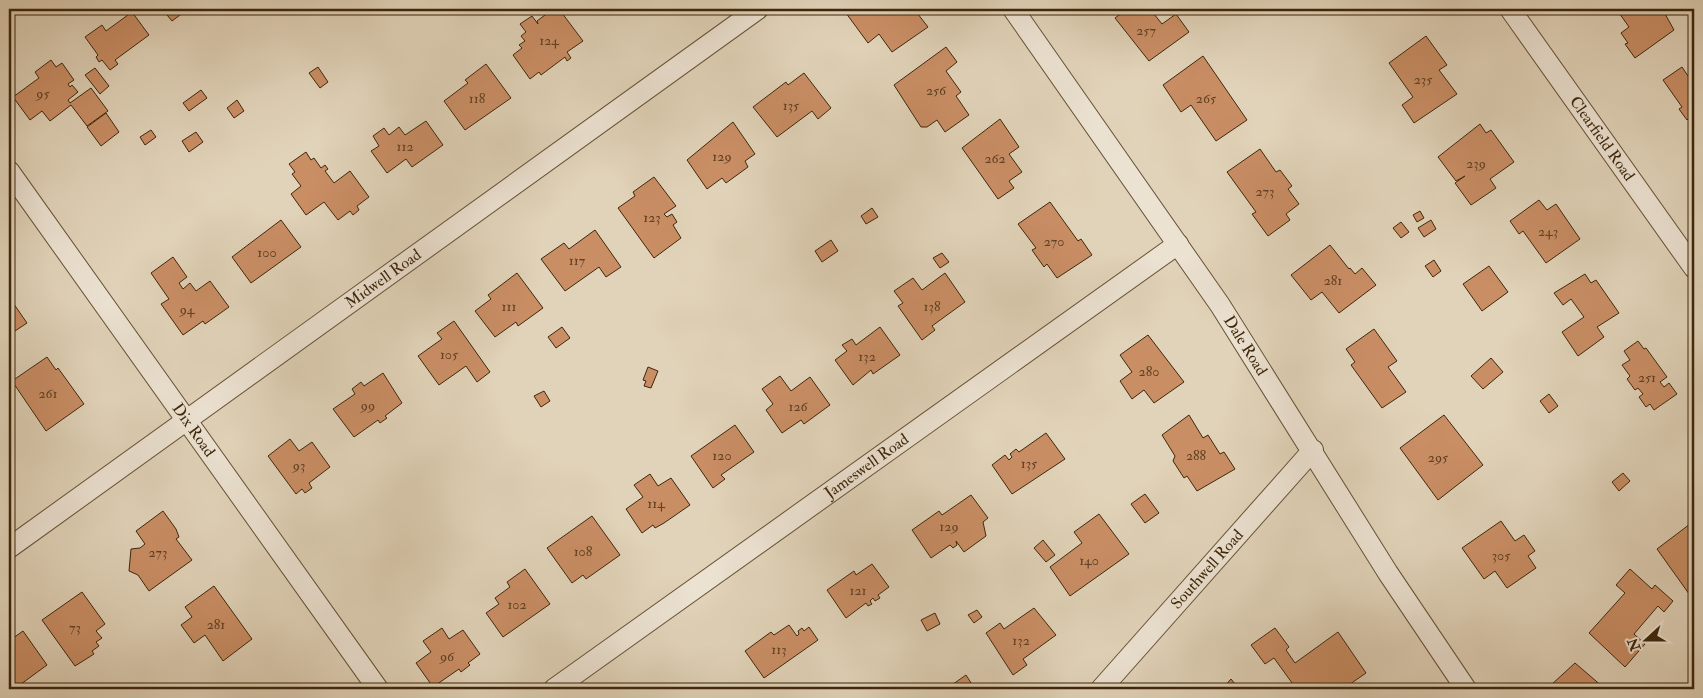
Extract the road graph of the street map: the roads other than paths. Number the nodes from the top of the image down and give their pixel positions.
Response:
1 (758, 9) edge
2 (1013, 9) edge
3 (1510, 9) edge
4 (9, 171) edge
5 (1178, 244) junction
6 (1694, 268) edge
7 (186, 420) junction
8 (1313, 450) junction
9 (9, 548) edge
10 (378, 689) edge
11 (554, 689) edge
12 (1101, 689) edge
13 (1466, 689) edge

1 - 7 street, Midwell Road
2 - 5 street, Dale Road
3 - 6 street, Clearfield Road
4 - 7 street, Dix Road
5 - 8 street, Dale Road
5 - 11 street, Jameswell Road
7 - 9 street, Midwell Road
7 - 10 street, Dix Road
8 - 12 street, Southwell Road
8 - 13 street, Dale Road

